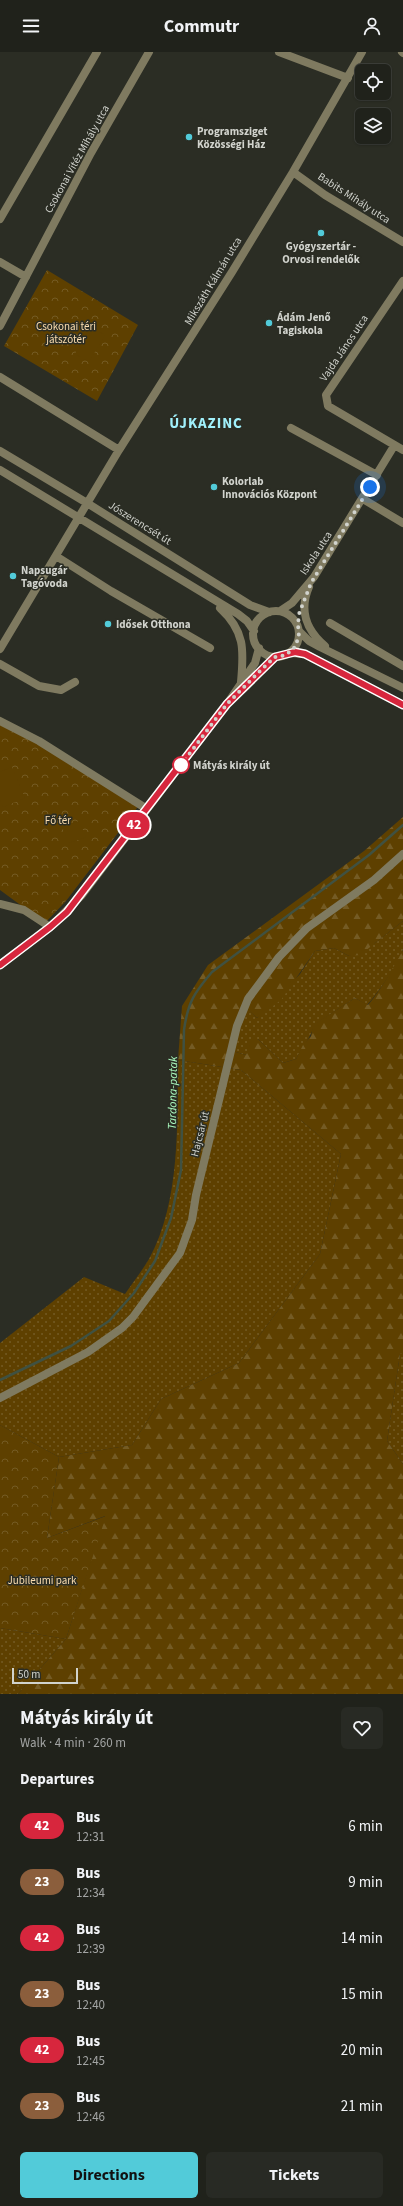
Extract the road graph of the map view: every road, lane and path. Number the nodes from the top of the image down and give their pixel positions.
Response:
1 (97, 52) edge
2 (150, 52) edge
3 (278, 52) edge
4 (362, 52) edge
5 (348, 78) junction
6 (293, 172) junction
7 (0, 219) edge
8 (403, 242) edge
9 (0, 262) edge
10 (26, 277) junction
11 (402, 284) edge
12 (0, 326) edge
13 (0, 377) edge
14 (291, 428) dead end
15 (394, 446) junction
16 (119, 450) junction
17 (403, 450) edge
18 (0, 451) edge
19 (0, 470) edge
20 (377, 475) junction
21 (363, 500) junction
22 (87, 503) junction
23 (78, 518) junction
24 (403, 523) edge
25 (56, 556) junction
26 (314, 577) junction
27 (305, 597) junction
28 (210, 599) junction
29 (280, 611) junction
30 (269, 612) junction
31 (330, 623) dead end
32 (298, 628) junction
33 (254, 631) junction
34 (210, 648) dead end
35 (259, 648) junction
36 (0, 649) edge
37 (290, 653) junction
38 (275, 657) junction
39 (345, 660) junction
40 (0, 664) edge
41 (403, 666) edge
42 (74, 682) dead end
43 (241, 685) junction
44 (403, 688) edge
45 (227, 704) junction
46 (403, 706) edge
47 (0, 720) edge
48 (147, 809) junction
49 (403, 854) edge
50 (0, 904) edge
51 (50, 927) junction
52 (0, 965) edge
53 (0, 1398) edge

1 - 7 street
2 - 10 street, Csokonai Vitéz Mihály utca
3 - 5 street
4 - 5 street, Mikszáth Kálmán utca
5 - 6 street, Mikszáth Kálmán utca
6 - 8 street, Babits Mihály utca
6 - 16 street, Mikszáth Kálmán utca
9 - 10 street
10 - 12 street, Csokonai Vitéz Mihály utca
11 - 15 street, Vajda János utca
13 - 16 street
14 - 20 street
15 - 17 street, Vajda János utca
15 - 20 street, Iskola utca
16 - 22 street, Mikszáth Kálmán utca
18 - 22 street, Jószerencsét út
19 - 23 street
20 - 21 street, Iskola utca
21 - 24 street
21 - 26 street, Iskola utca
22 - 23 street, Mikszáth Kálmán utca
22 - 30 street, Jószerencsét út
23 - 25 street, Mikszáth Kálmán utca
23 - 28 street
25 - 34 street
25 - 36 street, Mikszáth Kálmán utca
26 - 27 street
26 - 29 street, Iskola utca
27 - 32 street
27 - 39 street
28 - 33 street
28 - 43 street
29 - 30 street
29 - 32 street
30 - 33 street
31 - 41 street
32 - 37 street
32 - 39 street
33 - 35 street
35 - 38 street
35 - 43 street
37 - 38 street
37 - 46 street
38 - 45 street
39 - 44 street
40 - 42 street
43 - 45 street
45 - 48 street
47 - 48 street
48 - 51 street
49 - 53 street, Hajcsár út
50 - 51 street
51 - 52 street

